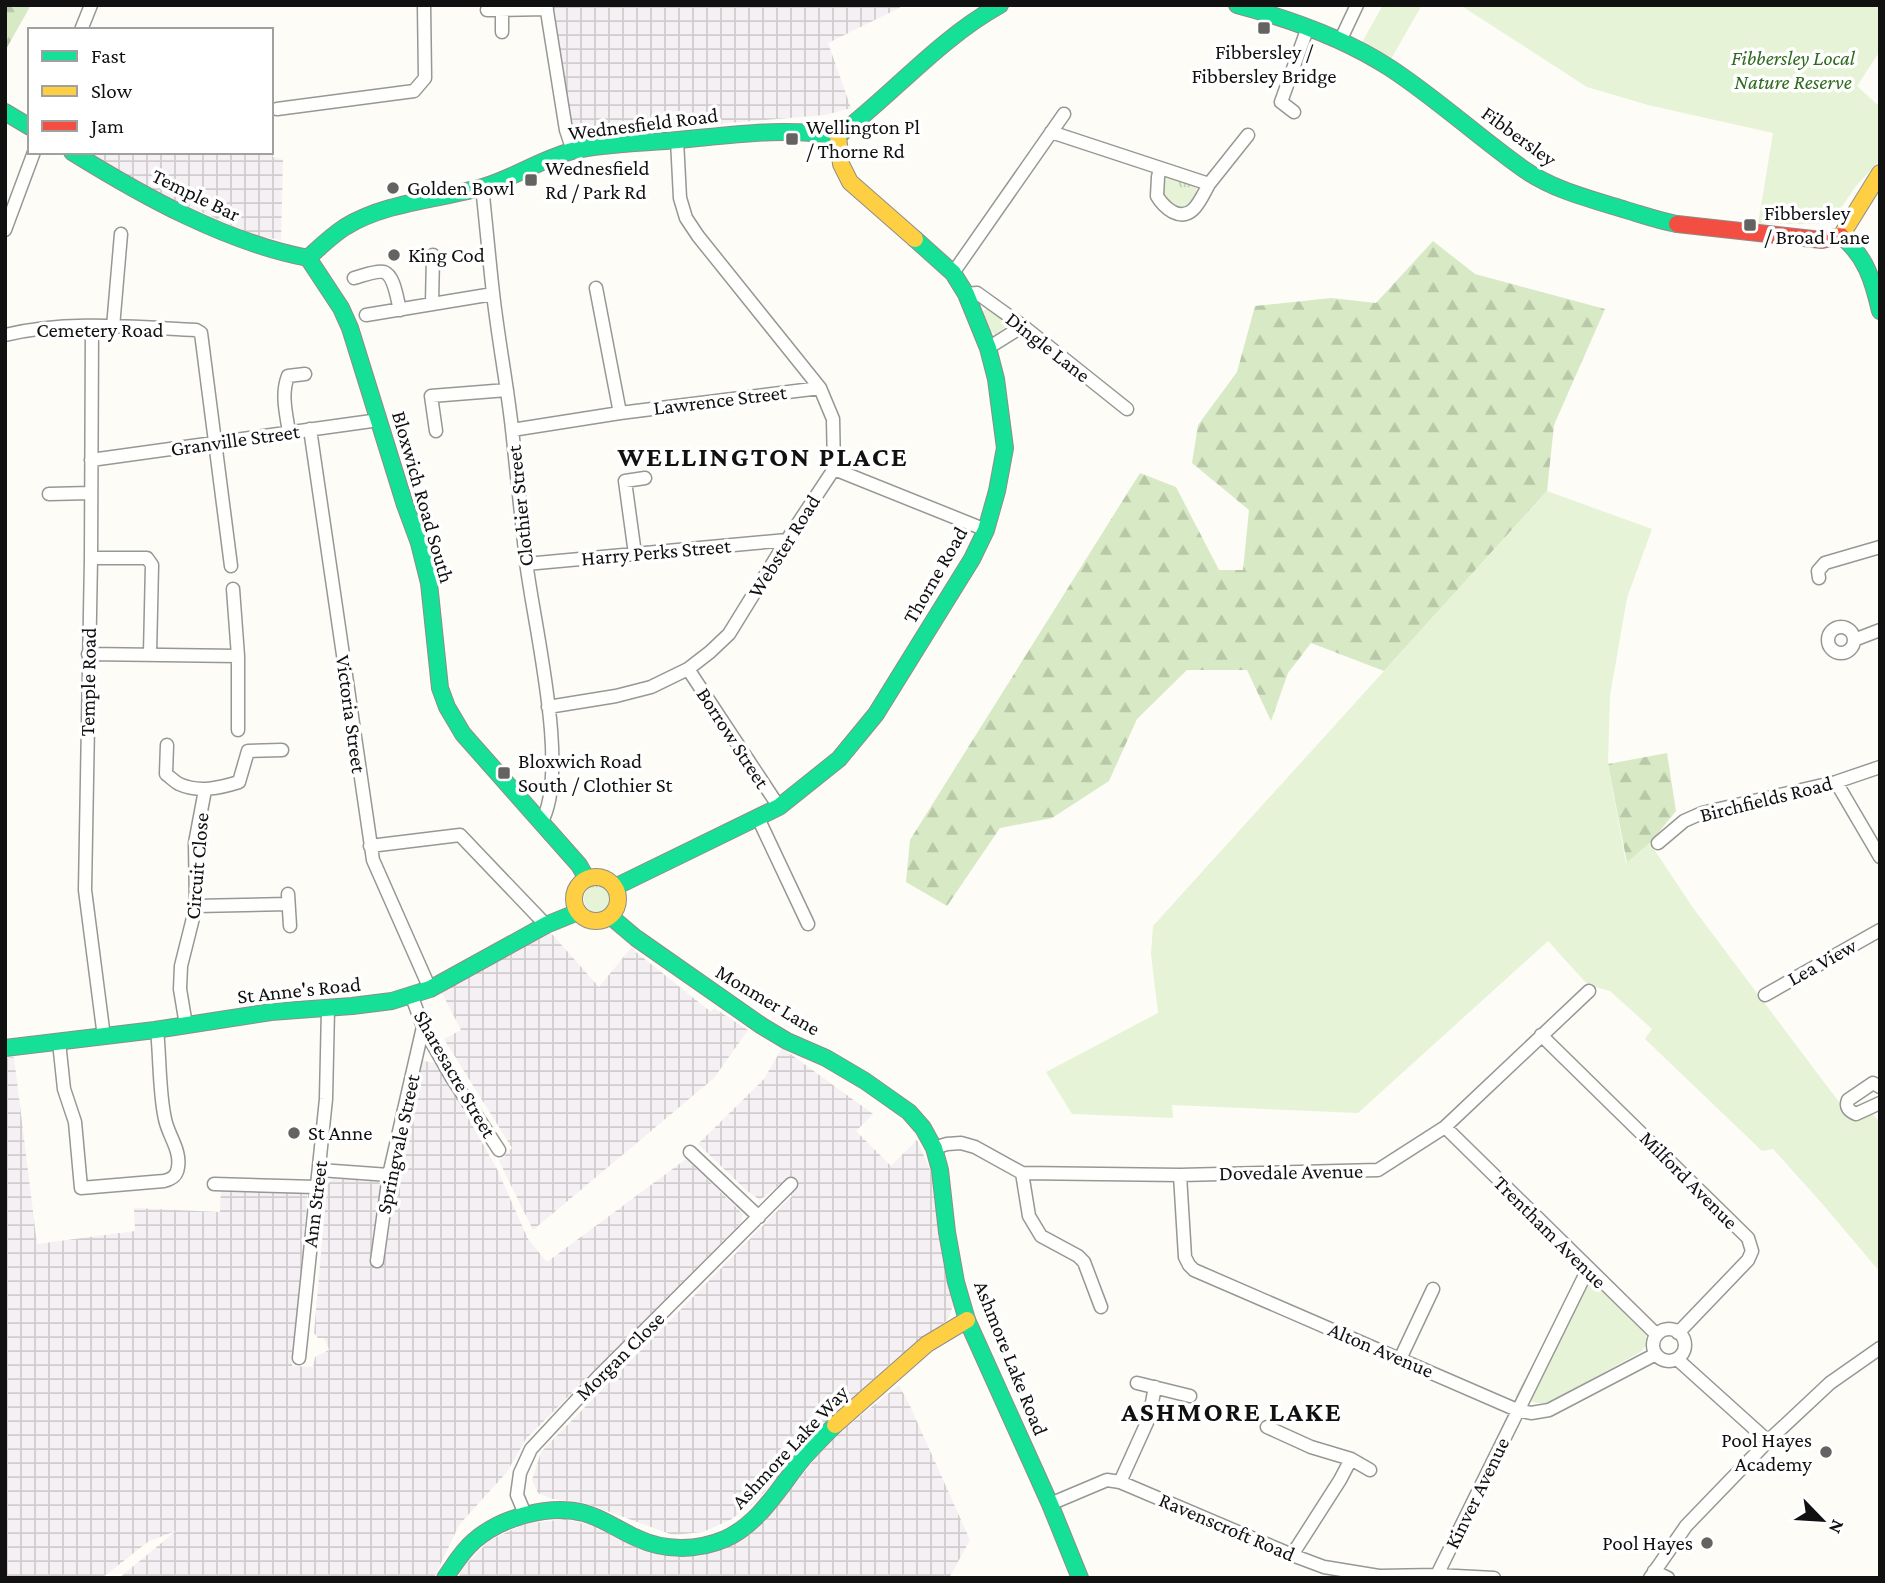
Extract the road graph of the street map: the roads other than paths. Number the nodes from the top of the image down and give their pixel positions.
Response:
1 (91, 5) edge
2 (425, 5) edge
3 (1000, 5) edge
4 (1237, 5) edge
5 (1357, 5) edge
6 (546, 7) edge
7 (487, 10) dead end
8 (502, 10) junction
9 (1308, 27) junction
10 (82, 28) edge
11 (502, 32) dead end
12 (1341, 41) junction
13 (277, 109) dead end
14 (5, 112) edge
15 (1294, 112) dead end
16 (1064, 114) dead end
17 (28, 126) edge
18 (1051, 132) junction
19 (1248, 135) dead end
20 (838, 136) junction
21 (677, 140) junction
22 (573, 151) junction
23 (33, 154) edge
24 (75, 154) edge
25 (1160, 168) junction
26 (1880, 173) edge
27 (1209, 184) junction
28 (482, 187) junction
29 (5, 230) edge
30 (121, 234) dead end
31 (1841, 236) junction
32 (433, 255) dead end
33 (308, 258) junction
34 (953, 274) junction
35 (355, 278) dead end
36 (596, 288) dead end
37 (493, 294) junction
38 (966, 294) junction
39 (432, 304) junction
40 (400, 310) junction
41 (1880, 311) edge
42 (366, 316) dead end
43 (92, 326) junction
44 (1023, 326) junction
45 (113, 327) junction
46 (5, 335) edge
47 (988, 348) junction
48 (304, 374) dead end
49 (820, 388) junction
50 (507, 390) junction
51 (1127, 409) dead end
52 (620, 413) junction
53 (379, 420) junction
54 (310, 429) junction
55 (512, 430) junction
56 (436, 431) dead end
57 (289, 432) junction
58 (215, 442) junction
59 (91, 460) junction
60 (622, 466) dead end
61 (834, 469) junction
62 (645, 478) dead end
63 (625, 481) junction
64 (90, 493) junction
65 (49, 494) dead end
66 (986, 530) junction
67 (787, 540) junction
68 (1880, 548) edge
69 (635, 554) junction
70 (91, 558) junction
71 (526, 564) junction
72 (231, 566) dead end
73 (1819, 578) dead end
74 (233, 589) dead end
75 (1880, 630) edge
76 (1854, 640) dead end
77 (89, 654) junction
78 (150, 654) junction
79 (238, 656) junction
80 (688, 668) junction
81 (548, 707) junction
82 (238, 730) dead end
83 (167, 745) dead end
84 (282, 750) dead end
85 (1880, 767) edge
86 (1836, 782) junction
87 (205, 790) junction
88 (779, 807) junction
89 (758, 818) junction
90 (541, 823) junction
91 (1658, 843) dead end
92 (370, 846) junction
93 (1880, 857) edge
94 (587, 879) junction
95 (615, 887) junction
96 (196, 906) junction
97 (578, 912) junction
98 (610, 916) junction
99 (808, 924) dead end
100 (546, 925) junction
101 (290, 926) dead end
102 (1880, 930) edge
103 (430, 989) junction
104 (1589, 991) dead end
105 (1765, 995) dead end
106 (412, 997) junction
107 (328, 1009) junction
108 (186, 1025) junction
109 (423, 1027) junction
110 (157, 1030) junction
111 (1541, 1035) junction
112 (104, 1037) junction
113 (59, 1042) junction
114 (5, 1048) edge
115 (1880, 1087) edge
116 (1880, 1102) edge
117 (909, 1112) joint
118 (1445, 1127) junction
119 (934, 1148) junction
120 (499, 1150) dead end
121 (690, 1152) dead end
122 (320, 1170) junction
123 (1022, 1173) junction
124 (389, 1175) junction
125 (1180, 1175) junction
126 (214, 1184) dead end
127 (792, 1184) dead end
128 (316, 1187) junction
129 (760, 1217) junction
130 (377, 1261) dead end
131 (1589, 1270) junction
132 (1433, 1289) dead end
133 (1101, 1307) dead end
134 (967, 1320) junction
135 (1678, 1332) junction
136 (1657, 1335) junction
137 (1880, 1348) edge
138 (1656, 1354) junction
139 (299, 1358) dead end
140 (1400, 1359) junction
141 (1677, 1359) junction
142 (1137, 1383) dead end
143 (1155, 1387) junction
144 (1190, 1396) dead end
145 (1517, 1410) junction
146 (1267, 1427) dead end
147 (1768, 1441) junction
148 (1351, 1459) junction
149 (1370, 1470) dead end
150 (1120, 1482) junction
151 (1050, 1504) junction
152 (525, 1514) junction
153 (1292, 1555) junction
154 (1652, 1574) edge
155 (1437, 1575) junction
156 (1379, 1577) edge
157 (445, 1578) edge
158 (1080, 1578) edge
159 (1494, 1578) edge
160 (1668, 1578) edge

1 - 10 street
2 - 13 street
3 - 20 street
4 - 9 street, Fibbersley
5 - 12 street
6 - 8 street
6 - 22 street
7 - 8 street
8 - 11 street
9 - 12 street, Fibbersley
9 - 15 street
12 - 31 street, Fibbersley
14 - 17 street
16 - 18 street
18 - 25 street
18 - 34 street
19 - 27 street
20 - 21 street, Wednesfield Road
20 - 34 street, Thorne Road
21 - 22 street, Wednesfield Road
21 - 49 street
22 - 28 street, Wednesfield Road
23 - 29 street
24 - 33 street, Temple Bar
25 - 27 street
25 - 27 street
26 - 31 street
28 - 33 street, Wednesfield Road
28 - 37 street, Clothier Street
30 - 45 street
31 - 41 street
32 - 39 street
33 - 53 street, Bloxwich Road South
34 - 38 street, Thorne Road
35 - 40 street
36 - 52 street
37 - 39 street
37 - 50 street, Clothier Street
38 - 44 street, Dingle Lane
38 - 47 street, Thorne Road
39 - 40 street
40 - 42 street
43 - 45 street, Cemetery Road
43 - 46 street, Cemetery Road
43 - 59 street, Temple Road
44 - 47 street
44 - 51 street, Dingle Lane
45 - 58 street, Cemetery Road
47 - 66 street, Thorne Road
48 - 57 street
49 - 52 street, Lawrence Street
49 - 61 street
50 - 55 street, Clothier Street
50 - 56 street
52 - 55 street, Lawrence Street
53 - 54 street, Granville Street
53 - 90 street, Bloxwich Road South
54 - 57 street, Granville Street
54 - 92 street, Victoria Street
55 - 71 street, Clothier Street
57 - 58 street, Granville Street
58 - 59 street, Granville Street
58 - 72 street
59 - 64 street, Temple Road
60 - 63 street
61 - 66 street
61 - 67 street, Webster Road
62 - 63 street
63 - 69 street
64 - 65 street
64 - 70 street, Temple Road
66 - 88 street, Thorne Road
67 - 69 street, Harry Perks Street
67 - 80 street, Webster Road
68 - 73 street
69 - 71 street, Harry Perks Street
70 - 77 street, Temple Road
70 - 78 street
71 - 81 street, Clothier Street
74 - 79 street
75 - 76 street
77 - 78 street
77 - 112 street, Temple Road
78 - 79 street
79 - 82 street
80 - 81 street, Webster Road
80 - 88 street, Borrow Street
81 - 90 street, Clothier Street
83 - 87 street
84 - 87 street
85 - 86 street, Birchfields Road
86 - 91 street, Birchfields Road
86 - 93 street
87 - 96 street, Circuit Close
88 - 89 street, Thorne Road
89 - 95 street, Thorne Road
89 - 99 street
90 - 94 street, Bloxwich Road South
92 - 100 street
92 - 103 street, Victoria Street
94 - 95 street
94 - 97 street
95 - 98 street
96 - 101 street
96 - 108 street, Circuit Close
97 - 98 street
97 - 100 street, St Anne's Road
98 - 117 street, Monmer Lane
100 - 103 street, St Anne's Road
102 - 105 street, Lea View
103 - 106 street, St Anne's Road
104 - 111 street, Dovedale Avenue
106 - 107 street, St Anne's Road
106 - 109 street, Sharesacre Street
107 - 108 street, St Anne's Road
107 - 122 street, Ann Street
108 - 110 street, St Anne's Road
109 - 120 street, Sharesacre Street
109 - 124 street, Springvale Street
110 - 112 street, St Anne's Road
110 - 113 street
111 - 118 street, Dovedale Avenue
111 - 135 street, Milford Avenue
112 - 113 street, St Anne's Road
113 - 114 street, St Anne's Road
115 - 116 street
117 - 119 street, Ashmore Lake Road
118 - 125 street, Dovedale Avenue
118 - 131 street, Trentham Avenue
119 - 123 street, Dovedale Avenue
119 - 134 street, Ashmore Lake Road
121 - 129 street
122 - 124 street
122 - 128 street, Ann Street
123 - 125 street, Dovedale Avenue
123 - 133 street
124 - 130 street, Springvale Street
125 - 140 street, Alton Avenue
126 - 128 street
127 - 129 street, Morgan Close
128 - 139 street, Ann Street
129 - 152 street, Morgan Close
131 - 136 street, Trentham Avenue
131 - 145 street, Kinver Avenue
132 - 140 street
134 - 151 street, Ashmore Lake Road
134 - 152 street, Ashmore Lake Way
135 - 136 street
135 - 141 street
136 - 138 street
137 - 147 street
138 - 141 street
138 - 145 street, Alton Avenue
140 - 145 street, Alton Avenue
141 - 147 street
142 - 143 street
143 - 144 street
143 - 150 street
145 - 155 street, Kinver Avenue
146 - 148 street
147 - 154 street
148 - 149 street
148 - 153 street
150 - 151 street
150 - 153 street, Ravenscroft Road
151 - 158 street, Ashmore Lake Road
152 - 157 street, Ashmore Lake Way
153 - 156 street, Ravenscroft Road
154 - 160 street
155 - 156 street, Ravenscroft Road
155 - 159 street, Ravenscroft Road

